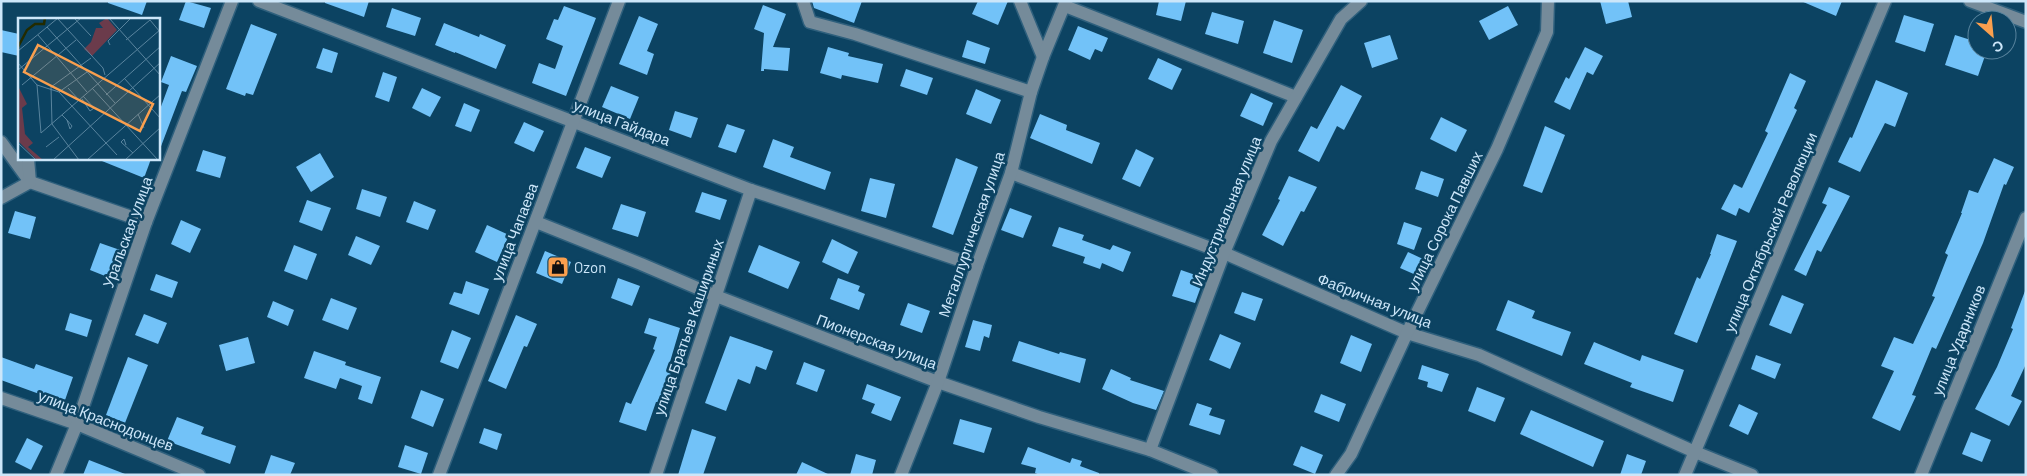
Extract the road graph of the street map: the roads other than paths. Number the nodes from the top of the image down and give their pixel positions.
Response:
1 (232, 1) edge
2 (259, 1) edge
3 (619, 1) edge
4 (803, 1) edge
5 (1020, 1) edge
6 (1361, 1) edge
7 (1548, 1) edge
8 (1885, 1) edge
9 (1970, 1) edge
10 (1066, 4) edge
11 (2026, 22) edge
12 (1042, 57) junction
13 (1031, 92) junction
14 (1296, 97) junction
15 (573, 120) junction
16 (1, 142) edge
17 (28, 160) edge
18 (1011, 172) junction
19 (30, 182) junction
20 (751, 190) junction
21 (1, 198) edge
22 (2026, 218) edge
23 (146, 222) junction
24 (536, 222) junction
25 (1224, 253) junction
26 (977, 266) junction
27 (716, 296) junction
28 (1407, 333) junction
29 (938, 382) junction
30 (1, 398) edge
31 (77, 424) junction
32 (1150, 450) junction
33 (1695, 452) junction
34 (56, 475) edge
35 (199, 475) edge
36 (439, 475) edge
37 (656, 475) edge
38 (901, 475) edge
39 (1212, 475) edge
40 (1336, 475) edge
41 (1685, 475) edge
42 (1752, 475) edge
43 (1921, 475) edge

1 - 23 street, Уральская улица
2 - 15 street, улица Гайдара
3 - 15 street, улица Чапаева
4 - 13 street
5 - 12 street
6 - 14 street, Индустриальная улица
7 - 28 street, улица Сорока Павших
8 - 33 street, улица Октябрьской Революции
9 - 11 street
10 - 12 street, Металлургическая улица
10 - 14 street
12 - 13 street, Металлургическая улица
13 - 18 street, Металлургическая улица
14 - 25 street, Индустриальная улица
15 - 20 street, улица Гайдара
15 - 24 street, улица Чапаева
16 - 19 street
17 - 19 street
18 - 25 street, Фабричная улица
18 - 26 street, Металлургическая улица
19 - 21 street
19 - 23 street
20 - 26 street, улица Гайдара
20 - 27 street, улица Братьев Кашириных
22 - 43 street, улица Ударников
23 - 31 street, Уральская улица
24 - 27 street, Пионерская улица
24 - 36 street, улица Чапаева
25 - 28 street, Фабричная улица
25 - 32 street, Индустриальная улица
26 - 29 street, Металлургическая улица
27 - 29 street, Пионерская улица
27 - 37 street, улица Братьев Кашириных
28 - 33 street, Фабричная улица
28 - 40 street, улица Сорока Павших
29 - 32 street, Пионерская улица
29 - 38 street, Металлургическая улица
30 - 31 street, улица Краснодонцев
31 - 34 street, Уральская улица
31 - 35 street, улица Краснодонцев
32 - 39 street, Пионерская улица
33 - 41 street, улица Октябрьской Революции
33 - 42 street, Фабричная улица

